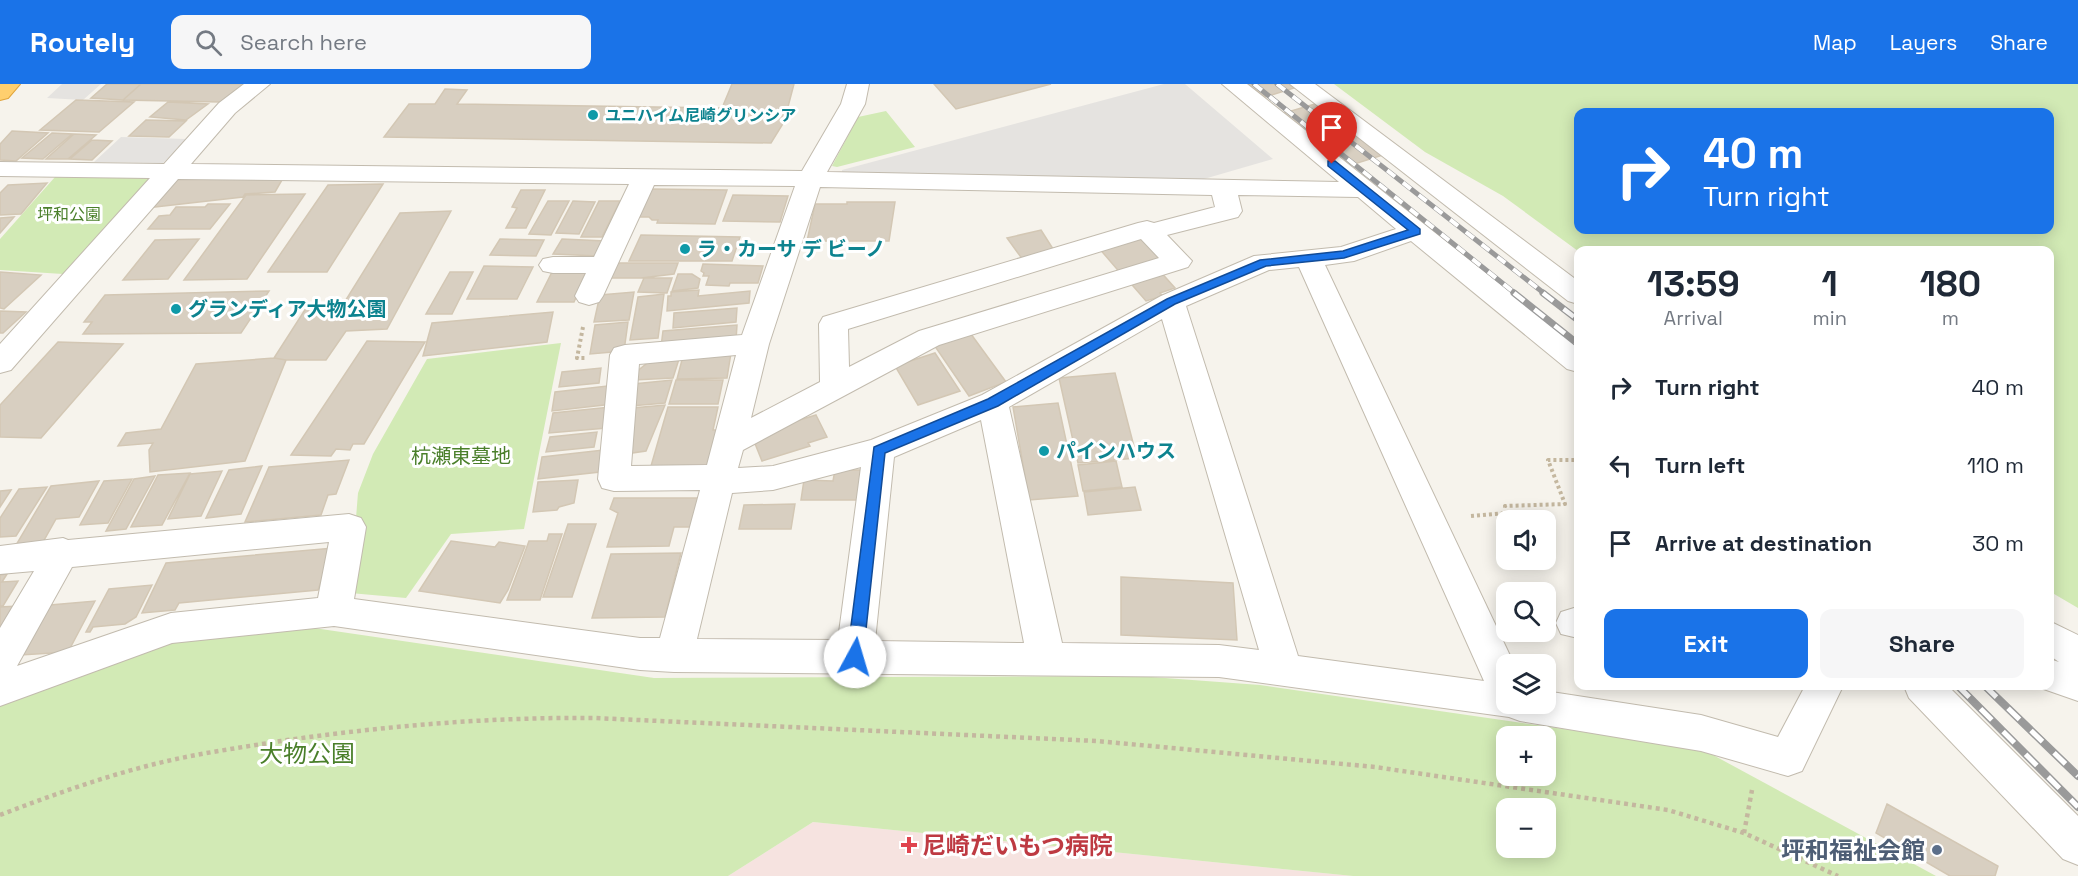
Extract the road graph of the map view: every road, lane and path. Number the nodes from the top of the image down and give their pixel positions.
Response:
1 (9, 84) edge
2 (259, 84) edge
3 (858, 84) edge
4 (1233, 84) edge
5 (1301, 84) edge
6 (0, 93) edge
7 (0, 169) edge
8 (171, 170) junction
9 (645, 177) junction
10 (810, 179) junction
11 (1223, 188) junction
12 (1365, 190) junction
13 (1416, 231) junction
14 (1149, 232) junction
15 (1308, 257) junction
16 (553, 265) dead end
17 (603, 265) junction
18 (1574, 292) edge
19 (589, 296) dead end
20 (1171, 302) junction
21 (754, 344) junction
22 (1574, 359) edge
23 (0, 363) edge
24 (835, 386) junction
25 (993, 403) junction
26 (729, 443) junction
27 (879, 450) junction
28 (1574, 460) edge
29 (721, 480) junction
30 (1428, 520) junction
31 (63, 552) junction
32 (0, 560) edge
33 (334, 611) junction
34 (2054, 639) edge
35 (2078, 654) edge
36 (675, 656) junction
37 (855, 657) junction
38 (1046, 658) junction
39 (0, 663) edge
40 (1496, 666) edge
41 (1284, 669) junction
42 (2054, 677) edge
43 (2078, 684) edge
44 (0, 689) edge
45 (1822, 690) edge
46 (1927, 690) edge
47 (1496, 700) edge
48 (1556, 710) edge
49 (0, 814) edge
50 (2078, 845) edge
51 (1838, 876) edge

1 - 6 highway
2 - 8 street
3 - 10 street
4 - 12 street
5 - 18 street
7 - 8 street
8 - 9 street
8 - 23 street
9 - 10 street
9 - 17 street
10 - 11 street
10 - 21 street
11 - 12 street
11 - 14 street
12 - 13 street
13 - 15 street
13 - 22 street
14 - 24 street
14 - 24 street
15 - 20 street
15 - 30 street
16 - 17 street
17 - 19 street
20 - 25 street
20 - 41 street
21 - 26 street
21 - 29 street
24 - 26 street
25 - 27 street
25 - 38 street
26 - 29 street
27 - 29 street
27 - 37 street
28 - 30 path
29 - 36 street
30 - 40 street
31 - 32 street
31 - 33 street
31 - 39 street
33 - 36 street
33 - 44 street
34 - 35 street
36 - 37 street
37 - 38 street
38 - 41 street
41 - 47 street
42 - 43 street
45 - 48 street
46 - 50 street
49 - 51 path

